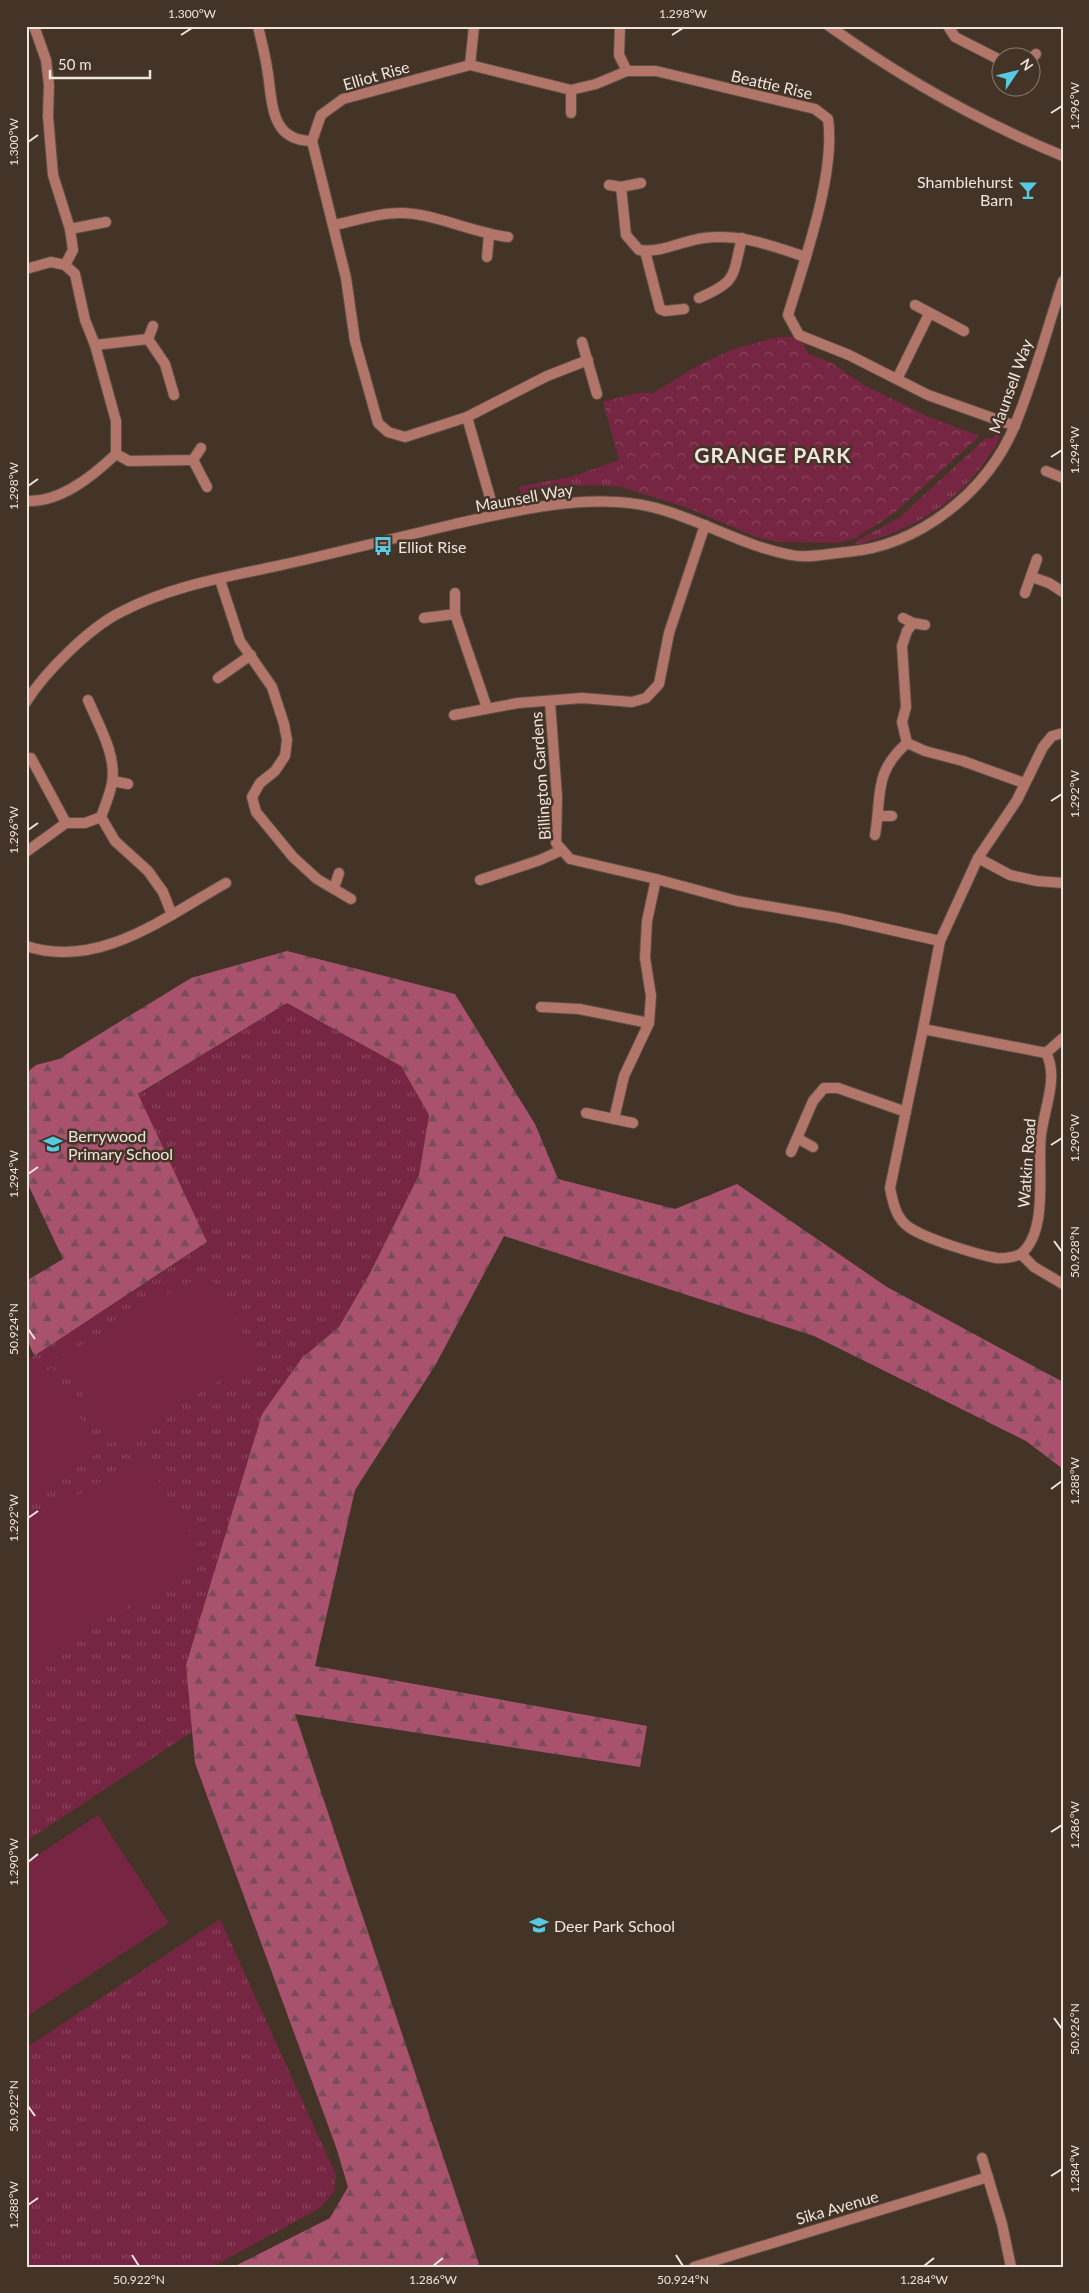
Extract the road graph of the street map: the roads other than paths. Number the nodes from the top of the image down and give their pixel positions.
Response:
1 (34, 26) edge
2 (258, 26) edge
3 (474, 26) edge
4 (620, 26) edge
5 (830, 26) edge
6 (948, 26) edge
7 (992, 56) edge
8 (470, 65) junction
9 (627, 72) junction
10 (520, 78) joint
11 (571, 90) junction
12 (571, 113) dead end
13 (312, 141) junction
14 (1063, 156) edge
15 (641, 183) dead end
16 (609, 185) dead end
17 (621, 187) junction
18 (106, 222) dead end
19 (334, 225) junction
20 (70, 229) junction
21 (489, 235) junction
22 (508, 237) dead end
23 (742, 238) junction
24 (645, 251) junction
25 (487, 257) dead end
26 (806, 257) junction
27 (66, 265) junction
28 (26, 269) edge
29 (1063, 281) edge
30 (699, 298) dead end
31 (915, 305) dead end
32 (684, 309) dead end
33 (929, 314) junction
34 (153, 326) dead end
35 (964, 331) dead end
36 (148, 339) junction
37 (582, 342) dead end
38 (95, 345) junction
39 (588, 360) junction
40 (897, 379) junction
41 (597, 394) dead end
42 (174, 395) dead end
43 (467, 416) junction
44 (1015, 426) junction
45 (201, 448) dead end
46 (116, 454) junction
47 (193, 460) junction
48 (1046, 471) dead end
49 (1063, 478) edge
50 (207, 487) dead end
51 (26, 502) edge
52 (495, 515) junction
53 (705, 525) junction
54 (1037, 559) dead end
55 (1032, 577) junction
56 (220, 580) junction
57 (1063, 592) edge
58 (455, 593) dead end
59 (1024, 593) dead end
60 (455, 614) junction
61 (424, 618) dead end
62 (925, 625) dead end
63 (251, 655) junction
64 (218, 678) dead end
65 (27, 700) edge
66 (88, 700) dead end
67 (550, 702) junction
68 (487, 708) junction
69 (454, 715) dead end
70 (1063, 733) edge
71 (908, 743) junction
72 (31, 758) dead end
73 (113, 781) junction
74 (1024, 783) junction
75 (128, 784) dead end
76 (101, 816) junction
77 (879, 816) junction
78 (892, 816) dead end
79 (66, 823) junction
80 (875, 835) dead end
81 (562, 850) junction
82 (26, 852) edge
83 (978, 858) junction
84 (339, 873) dead end
85 (656, 879) junction
86 (480, 880) dead end
87 (226, 883) dead end
88 (1063, 883) edge
89 (334, 888) junction
90 (352, 899) dead end
91 (172, 915) junction
92 (940, 941) junction
93 (26, 946) edge
94 (541, 1007) dead end
95 (648, 1023) junction
96 (923, 1029) junction
97 (1063, 1038) edge
98 (1046, 1053) junction
99 (906, 1112) junction
100 (586, 1113) dead end
101 (614, 1119) junction
102 (633, 1123) dead end
103 (797, 1138) junction
104 (813, 1147) dead end
105 (791, 1152) dead end
106 (1021, 1254) junction
107 (1063, 1284) edge
108 (982, 2158) dead end
109 (988, 2177) junction
110 (694, 2267) edge
111 (1011, 2267) edge

1 - 20 street
2 - 13 street
3 - 8 street
4 - 9 street
5 - 14 street
6 - 7 street
8 - 10 street, Elliot Rise
8 - 13 street, Elliot Rise
9 - 11 street, Beattie Rise
9 - 26 street, Beattie Rise
10 - 11 street, Beattie Rise
11 - 12 street
13 - 19 street
15 - 17 street
16 - 17 street
17 - 24 street
18 - 20 street
19 - 21 street
19 - 43 street
20 - 27 street
21 - 22 street
21 - 25 street
23 - 24 street
23 - 26 street
23 - 30 street
24 - 32 street
26 - 40 street, Beattie Rise
27 - 28 street
27 - 38 street
29 - 44 street, Maunsell Way
31 - 33 street
33 - 35 street
33 - 40 street
34 - 36 street
36 - 38 street
36 - 42 street
37 - 39 street
38 - 46 street
39 - 41 street
39 - 43 street
40 - 44 street, Beattie Rise
43 - 52 street
44 - 53 street, Maunsell Way
45 - 47 street
46 - 47 street
46 - 51 street
47 - 50 street
48 - 49 street
52 - 53 street, Maunsell Way
52 - 56 street, Maunsell Way
53 - 67 street, Billington Gardens
54 - 55 street
55 - 57 street
55 - 59 street
56 - 63 street
56 - 65 street, Maunsell Way
58 - 60 street
60 - 61 street
60 - 68 street
62 - 71 street
63 - 64 street
63 - 89 street
66 - 73 street
67 - 68 street
67 - 81 street, Billington Gardens
68 - 69 street
70 - 74 street
71 - 74 street
71 - 77 street
72 - 79 street
73 - 75 street
73 - 76 street
74 - 83 street
76 - 79 street
76 - 91 street
77 - 78 street
77 - 80 street
79 - 82 street
81 - 85 street, Billington Gardens
81 - 86 street
83 - 88 street
83 - 92 street
84 - 89 street
85 - 92 street, Billington Gardens
85 - 95 street
87 - 91 street
89 - 90 street
91 - 93 street
92 - 96 street
94 - 95 street
95 - 101 street
96 - 98 street
96 - 99 street
97 - 98 street
98 - 106 street, Watkin Road
99 - 103 street
99 - 106 street
100 - 101 street
101 - 102 street
103 - 104 street
103 - 105 street
106 - 107 street
108 - 109 street
109 - 110 street, Sika Avenue
109 - 111 street

